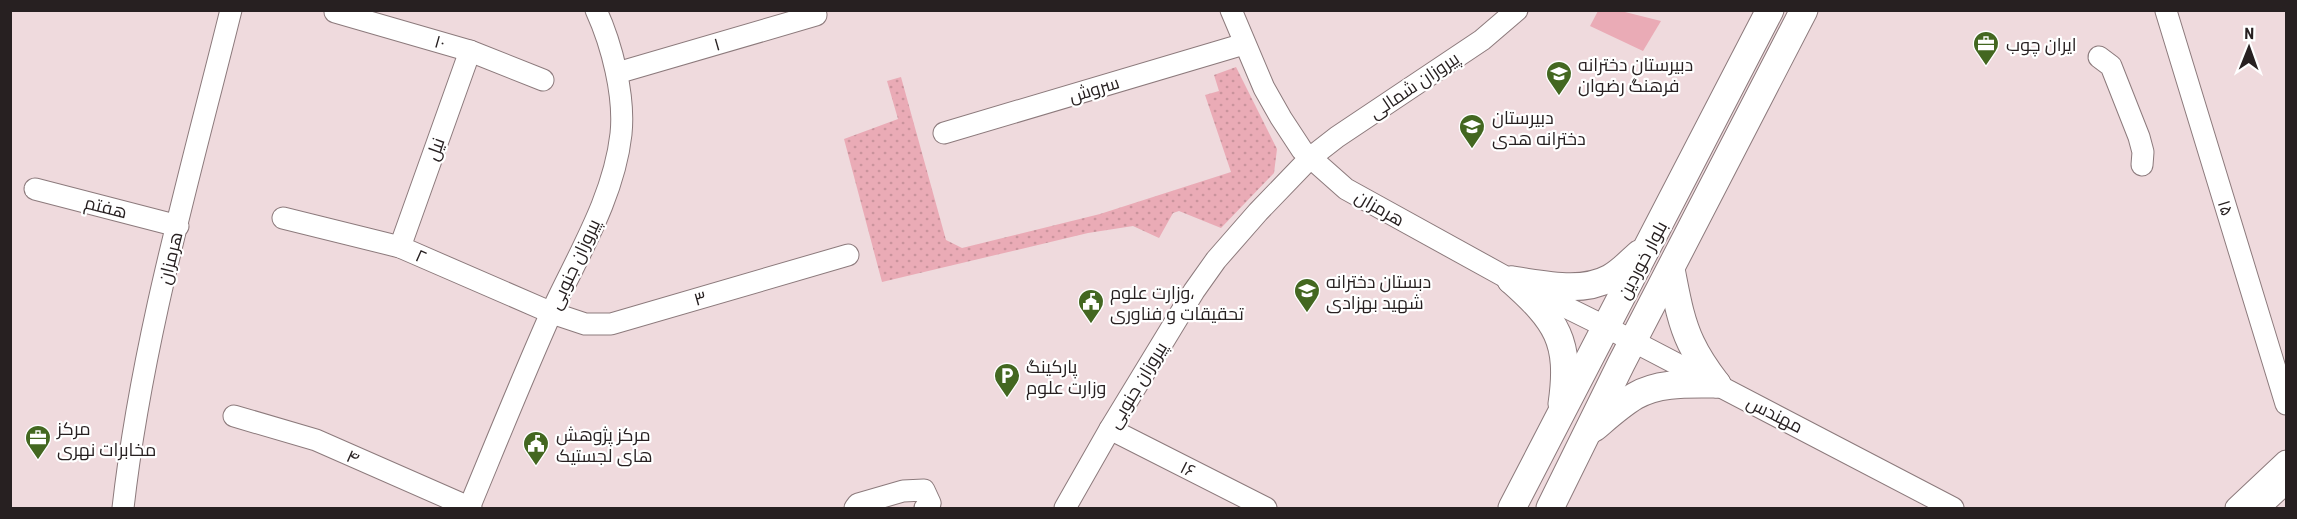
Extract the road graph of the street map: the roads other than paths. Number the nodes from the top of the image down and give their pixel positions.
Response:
1 (231, 10) edge
2 (596, 10) edge
3 (1231, 10) edge
4 (1517, 10) edge
5 (1770, 10) edge
6 (1804, 10) edge
7 (2161, 11) edge
8 (334, 12) dead end
9 (816, 15) dead end
10 (1244, 44) junction
11 (470, 51) junction
12 (2099, 57) dead end
13 (617, 73) junction
14 (543, 80) dead end
15 (944, 133) dead end
16 (1310, 158) junction
17 (2142, 165) dead end
18 (35, 189) dead end
19 (283, 218) dead end
20 (178, 226) junction
21 (1653, 240) junction
22 (400, 247) junction
23 (848, 255) dead end
24 (1671, 269) junction
25 (1511, 280) junction
26 (552, 313) junction
27 (1606, 327) junction
28 (1634, 341) junction
29 (1717, 384) junction
30 (2286, 404) edge
31 (234, 416) dead end
32 (1559, 421) junction
33 (1110, 429) junction
34 (1586, 435) junction
35 (2286, 460) edge
36 (2286, 483) edge
37 (1948, 505) edge
38 (2249, 505) edge
39 (123, 508) edge
40 (469, 508) edge
41 (855, 508) edge
42 (925, 508) edge
43 (1065, 508) edge
44 (1266, 508) edge
45 (1512, 508) edge
46 (1550, 508) edge
47 (1964, 508) edge

1 - 20 street, هرمزان
2 - 13 street, پیروزان جنوبی
3 - 10 street, هرمزان
4 - 16 street, پیروزان شمالی
5 - 21 main road, بلوار خوردین
6 - 24 main road, بلوار خوردین
7 - 30 street, ۱۵
8 - 11 street, ۱۰
9 - 13 street, ۱
10 - 15 street, سروش
10 - 16 street, هرمزان
11 - 14 street, ۱۰
11 - 22 street, نیل
12 - 17 street
13 - 26 street, پیروزان جنوبی
16 - 25 street, هرمزان
16 - 33 street, پیروزان جنوبی
18 - 20 street, هفتم
19 - 22 street, ۲
20 - 39 street, هرمزان
21 - 25 main road
21 - 27 main road, بلوار خوردین
22 - 26 street, ۲
23 - 26 street, ۳
24 - 28 main road, بلوار خوردین
24 - 29 main road
25 - 27 street, هرمزان
25 - 32 main road
26 - 40 street, پیروزان جنوبی
27 - 28 street, مهندس
27 - 32 main road, بلوار خوردین
28 - 29 street, مهندس
28 - 34 main road, بلوار خوردین
29 - 34 main road
29 - 37 street, مهندس
31 - 40 street, ۴
32 - 45 main road, بلوار خوردین
33 - 43 street, پیروزان جنوبی
33 - 44 street, ۱۶
34 - 46 main road, بلوار خوردین
35 - 38 street
36 - 38 street
37 - 47 street, مهندس
41 - 42 street

